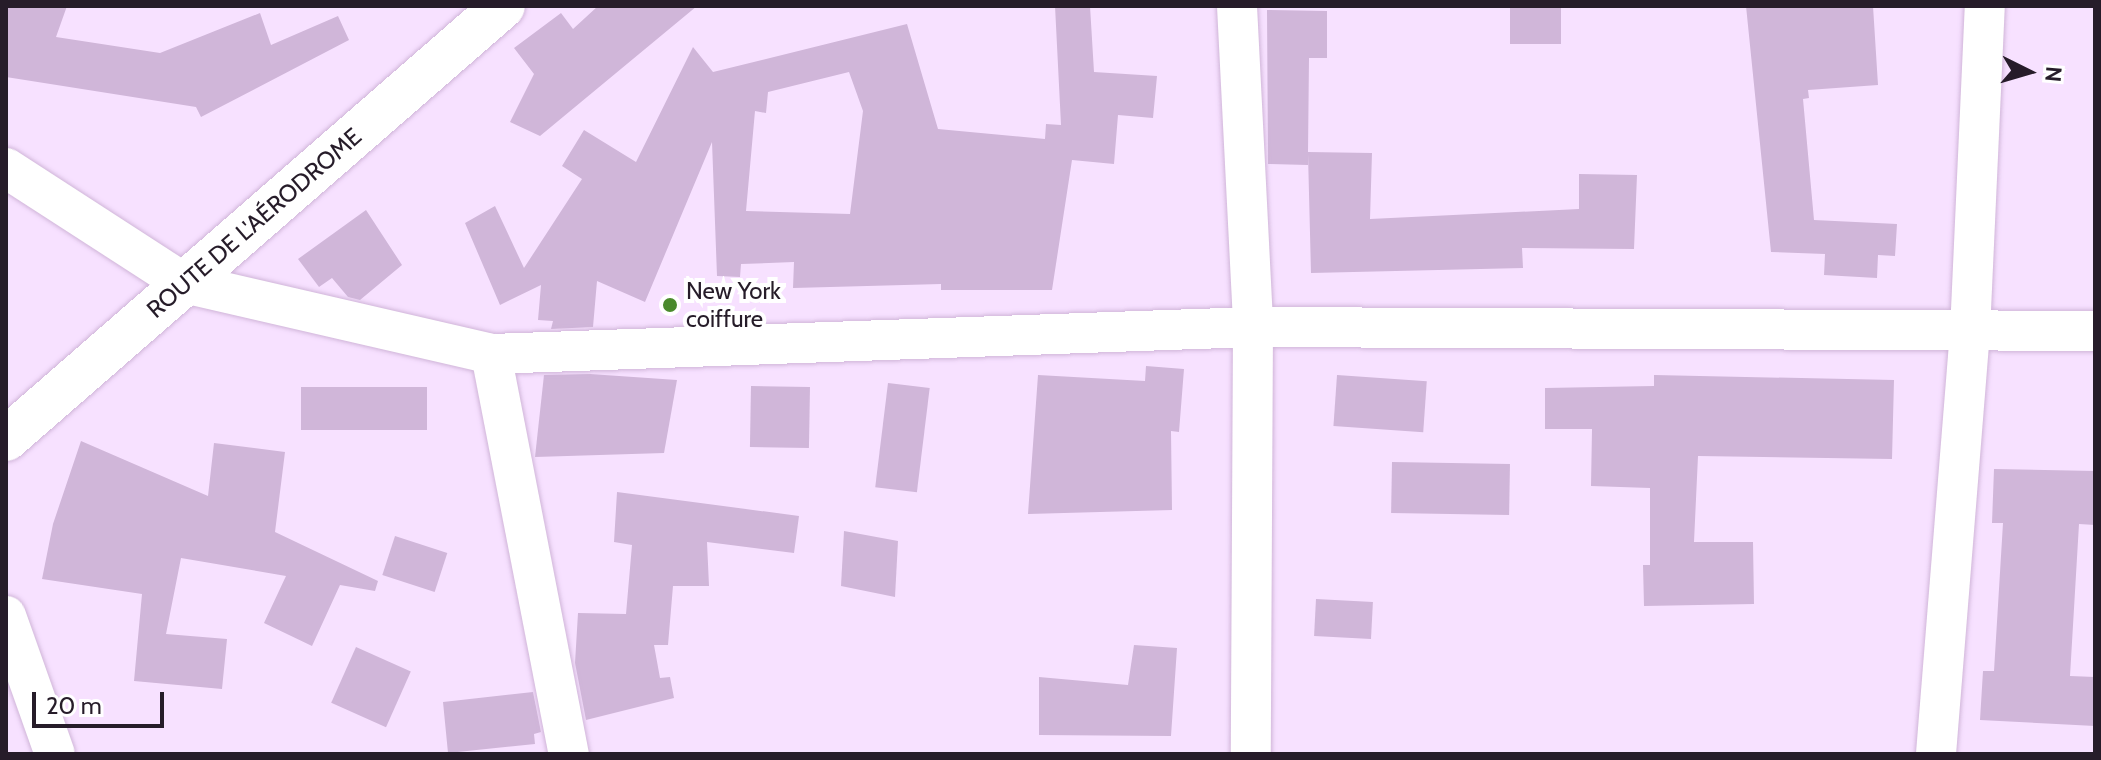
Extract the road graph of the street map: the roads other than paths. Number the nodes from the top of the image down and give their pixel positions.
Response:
1 (503, 6) edge
2 (1237, 6) edge
3 (1985, 6) edge
4 (6, 168) edge
5 (184, 283) junction
6 (1253, 327) junction
7 (2095, 331) edge
8 (1970, 332) junction
9 (491, 354) junction
10 (6, 439) edge
11 (6, 616) edge
12 (55, 754) edge
13 (569, 754) edge
14 (1251, 754) edge
15 (1936, 754) edge

1 - 5 street, ROUTE DE L'AÉRODROME
2 - 6 street
3 - 8 street
4 - 5 street
5 - 9 street
5 - 10 street, ROUTE DE L'AÉRODROME
6 - 8 street
6 - 9 street
6 - 14 street
7 - 8 street
8 - 15 street
9 - 13 street
11 - 12 street

